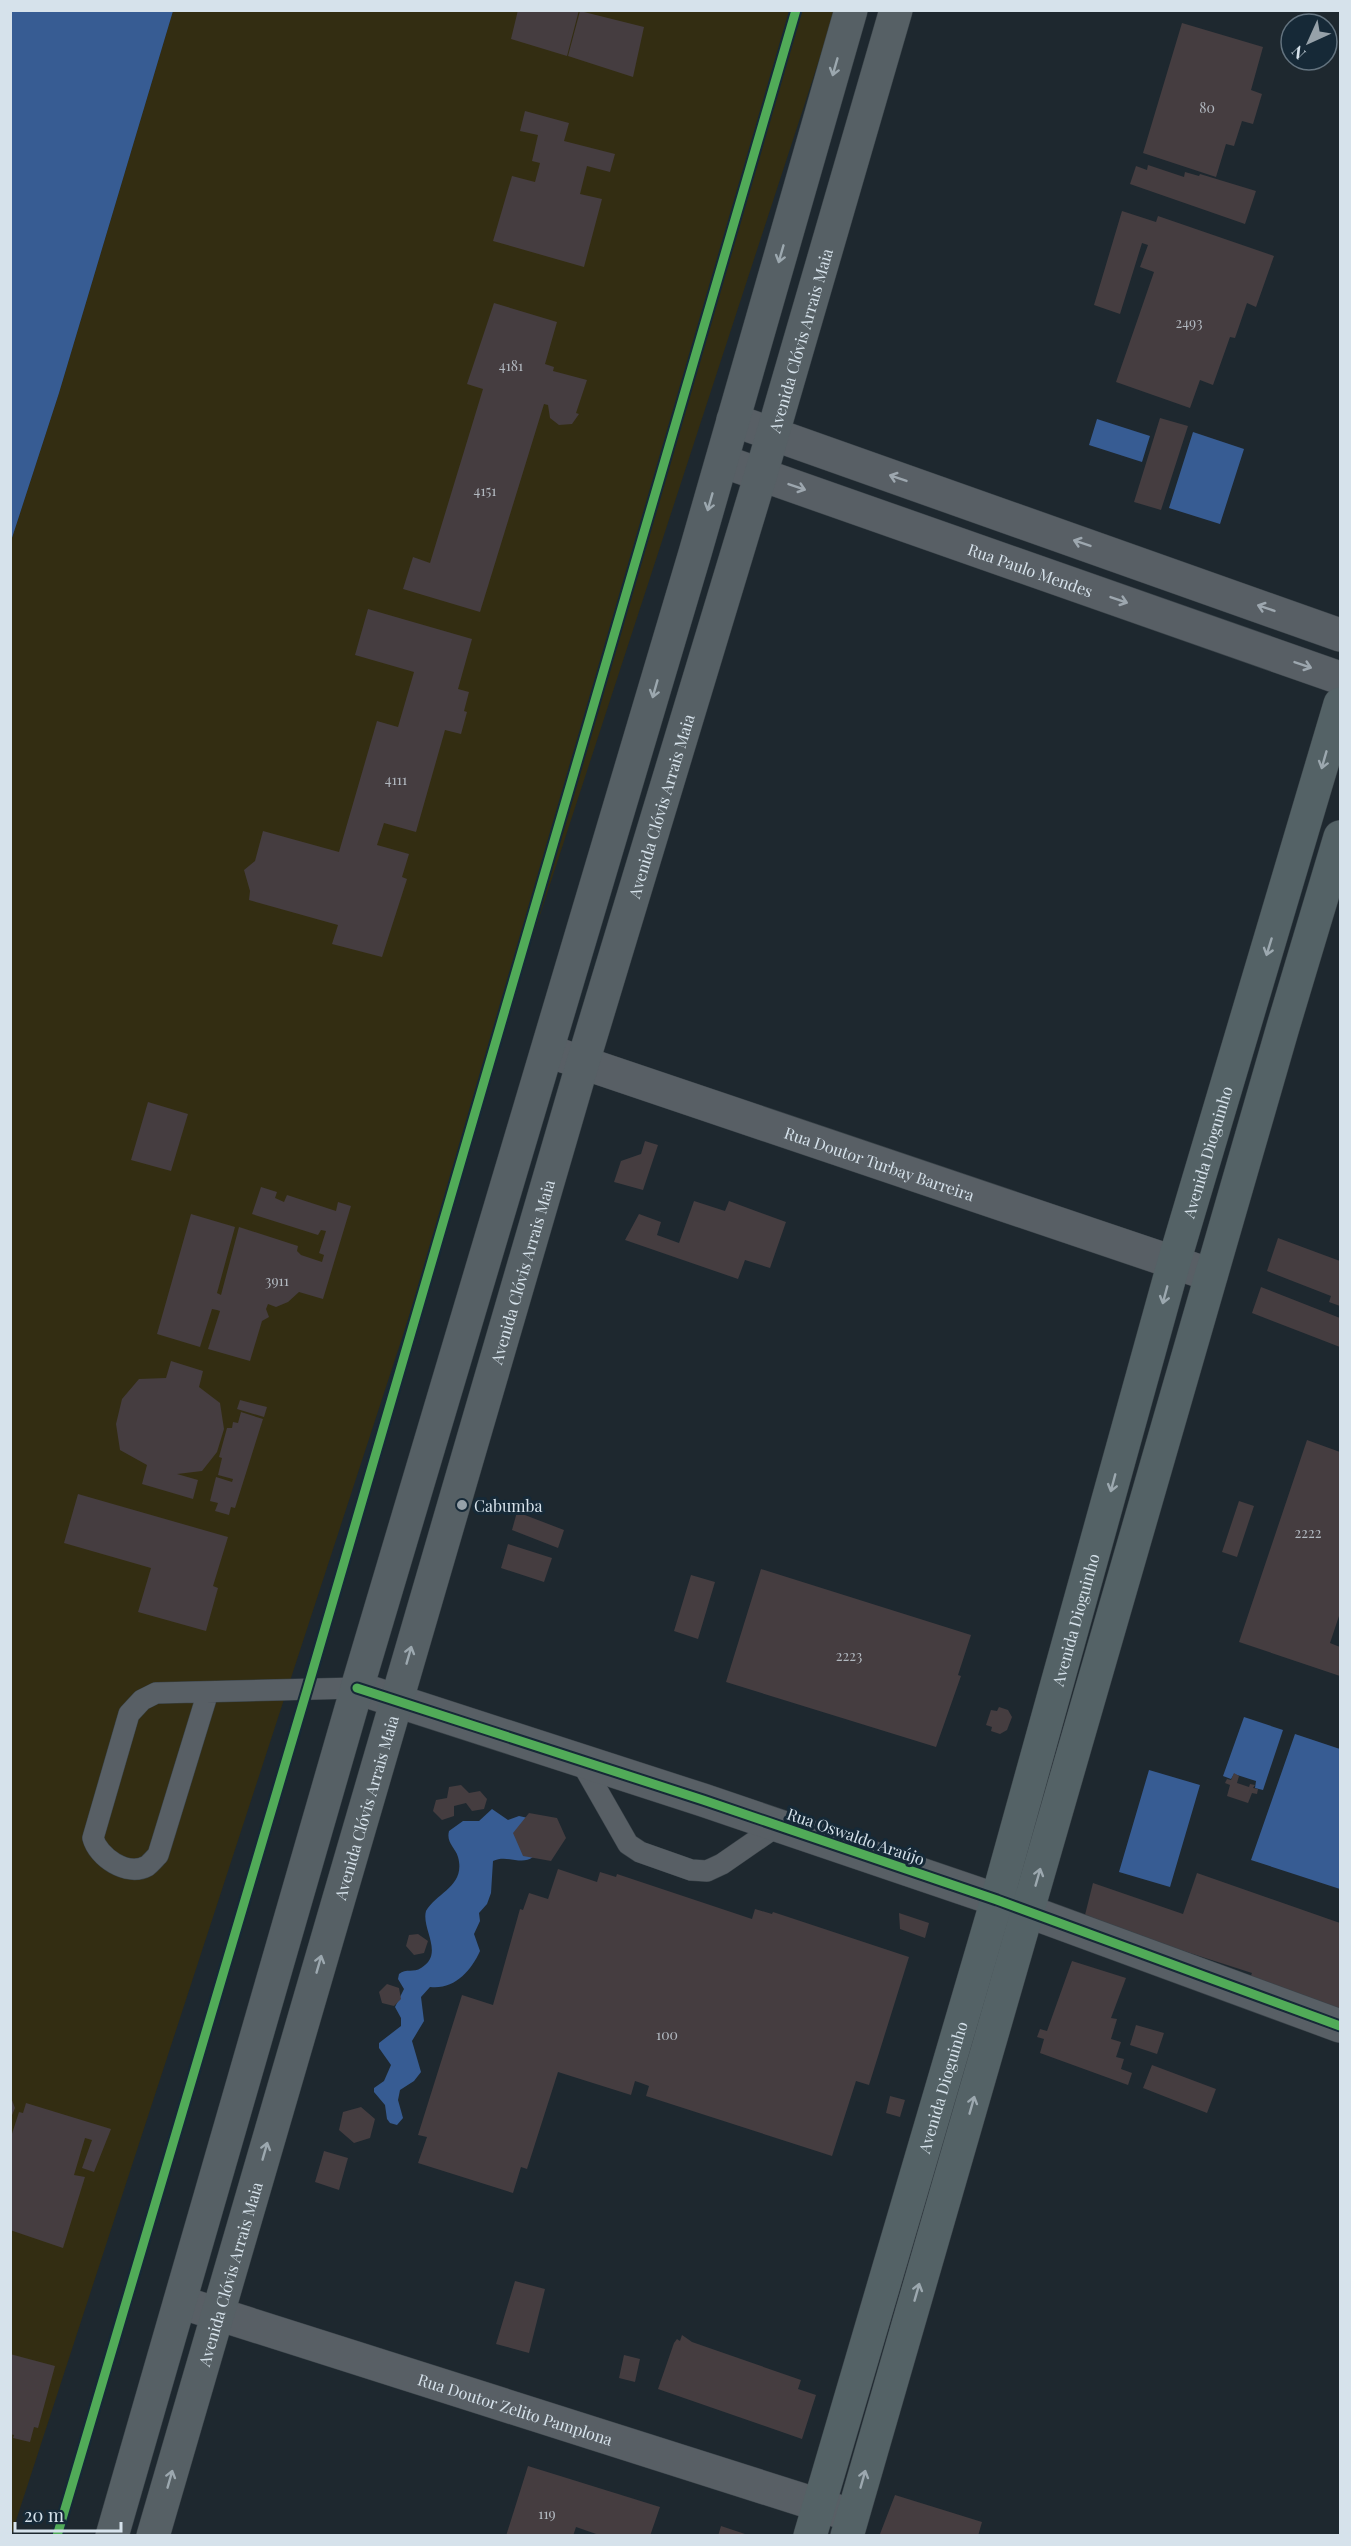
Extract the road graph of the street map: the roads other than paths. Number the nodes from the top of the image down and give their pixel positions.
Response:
1 (851, 10) edge
2 (896, 10) edge
3 (733, 420) junction
4 (772, 433) junction
5 (722, 461) junction
6 (761, 474) junction
7 (1341, 635) edge
8 (1341, 678) edge
9 (1341, 704) edge
10 (1304, 832) junction
11 (1340, 840) edge
12 (548, 1051) junction
13 (583, 1062) junction
14 (1174, 1262) junction
15 (1211, 1275) junction
16 (357, 1688) junction
17 (208, 1692) junction
18 (395, 1701) junction
19 (580, 1760) junction
20 (777, 1826) junction
21 (998, 1900) junction
22 (1028, 1911) junction
23 (1341, 2025) edge
24 (180, 2302) junction
25 (218, 2314) junction
26 (814, 2521) edge
27 (849, 2526) edge
28 (111, 2535) edge
29 (153, 2535) edge

1 -> 3 main road
2 - 4 main road, Avenida Clóvis Arrais Maia
3 - 4 street
3 - 5 main road
4 - 6 main road, Avenida Clóvis Arrais Maia
7 -> 4 street
5 - 6 street, Rua Paulo Mendes
5 -> 12 main road
6 -> 8 street, Rua Paulo Mendes
6 - 13 main road, Avenida Clóvis Arrais Maia
9 -> 10 main road, Avenida Dioguinho
10 - 11 lane
10 -> 14 main road, Avenida Dioguinho
11 - 15 main road, Avenida Dioguinho
12 - 13 street, Rua Doutor Turbay Barreira
12 - 16 main road
13 - 14 street, Rua Doutor Turbay Barreira
18 -> 13 main road, Avenida Clóvis Arrais Maia
14 - 15 street, Rua Doutor Turbay Barreira
14 -> 21 main road, Avenida Dioguinho
22 -> 15 main road, Avenida Dioguinho
16 - 17 lane
16 - 18 street, Rua Oswaldo Araújo
16 - 24 main road
17 - 17 lane
18 - 19 street, Rua Oswaldo Araújo
25 -> 18 main road, Avenida Clóvis Arrais Maia
19 - 20 street, Rua Oswaldo Araújo
19 - 20 lane
20 - 21 street, Rua Oswaldo Araújo
21 - 22 street, Rua Oswaldo Araújo
21 - 26 main road, Avenida Dioguinho
22 - 23 street, Rua Oswaldo Araújo
27 -> 22 main road, Avenida Dioguinho
24 - 25 street, Rua Doutor Zelito Pamplona
24 - 28 main road
25 - 26 street, Rua Doutor Zelito Pamplona
29 -> 25 main road, Avenida Clóvis Arrais Maia
26 - 27 street, Rua Doutor Zelito Pamplona

